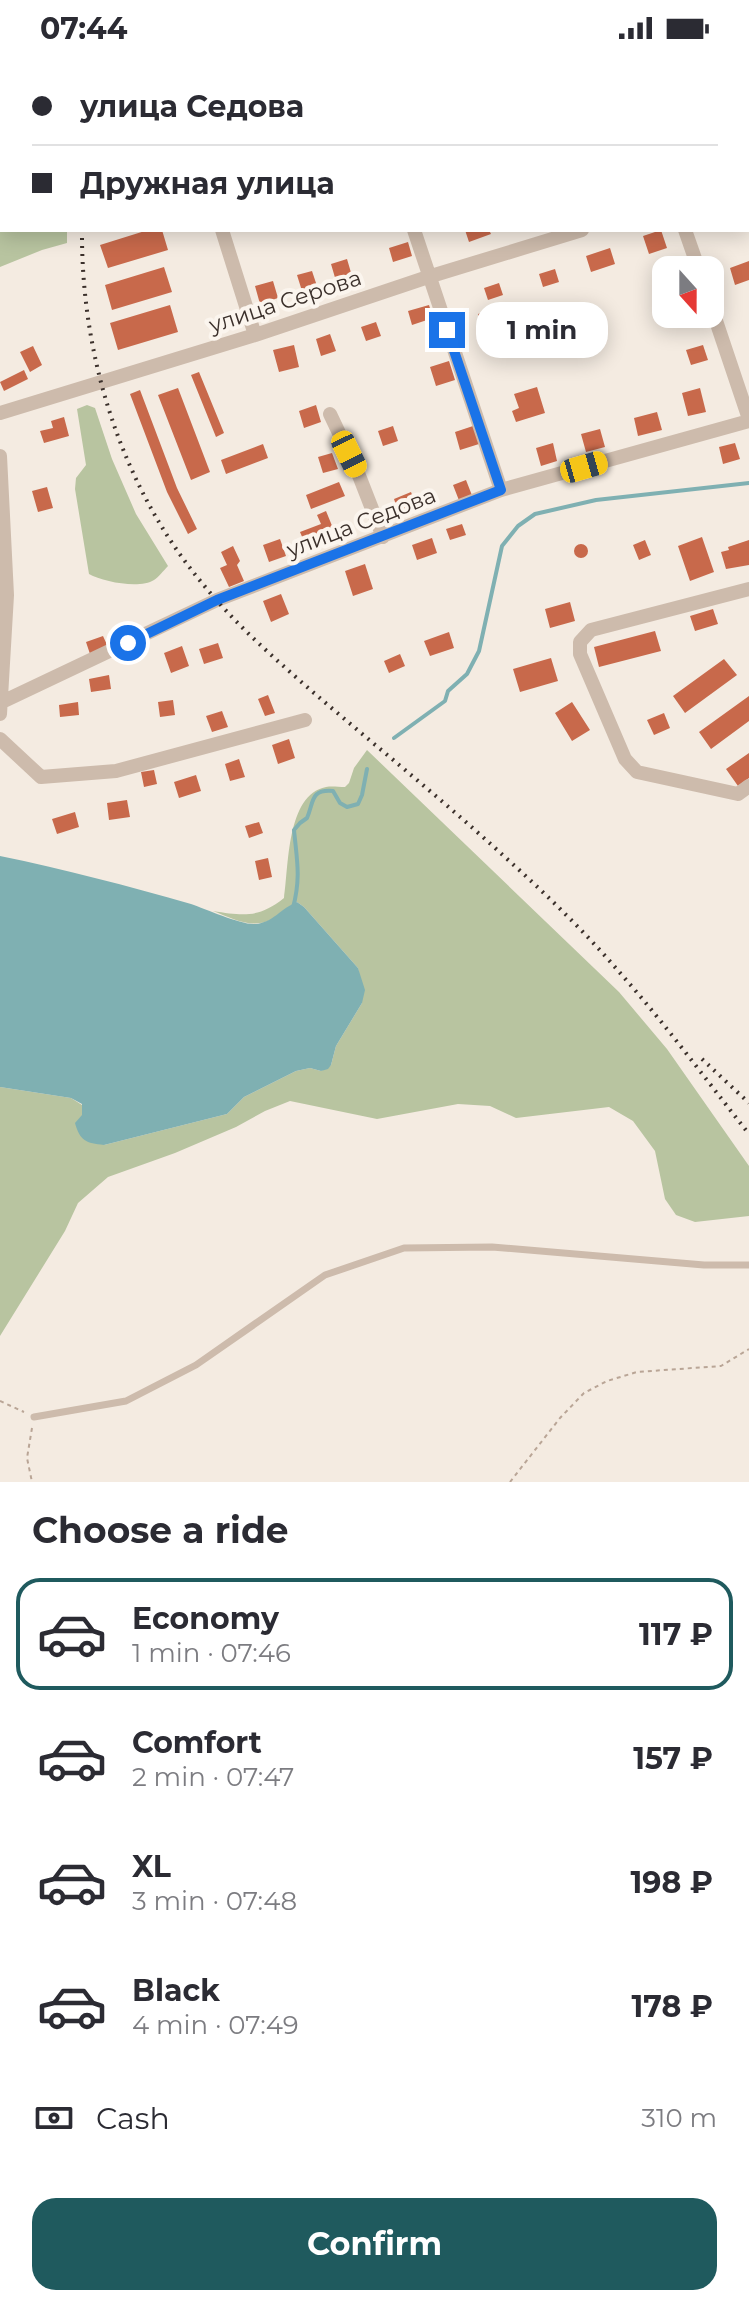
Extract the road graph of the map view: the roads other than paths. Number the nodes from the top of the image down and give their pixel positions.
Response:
1 (223, 232) edge
2 (415, 232) edge
3 (575, 232) edge
4 (686, 232) edge
5 (694, 256) edge
6 (428, 277) junction
7 (718, 328) edge
8 (255, 335) junction
9 (0, 413) edge
10 (330, 414) dead end
11 (749, 420) edge
12 (0, 456) edge
13 (501, 490) junction
14 (383, 537) junction
15 (749, 589) edge
16 (4, 595) edge
17 (1, 708) edge
18 (305, 720) dead end
19 (0, 739) edge
20 (744, 790) edge
21 (749, 1265) edge
22 (34, 1417) road end

1 - 8 street
2 - 6 street
3 - 6 street, улица Серова
4 - 5 street
6 - 8 street, улица Серова
6 - 13 street
7 - 11 street
8 - 9 street, улица Серова
10 - 14 street
11 - 13 street, улица Седова
12 - 16 street
13 - 14 street, улица Седова
14 - 17 street, улица Седова
15 - 20 street
16 - 17 street
18 - 19 street
21 - 22 lane

